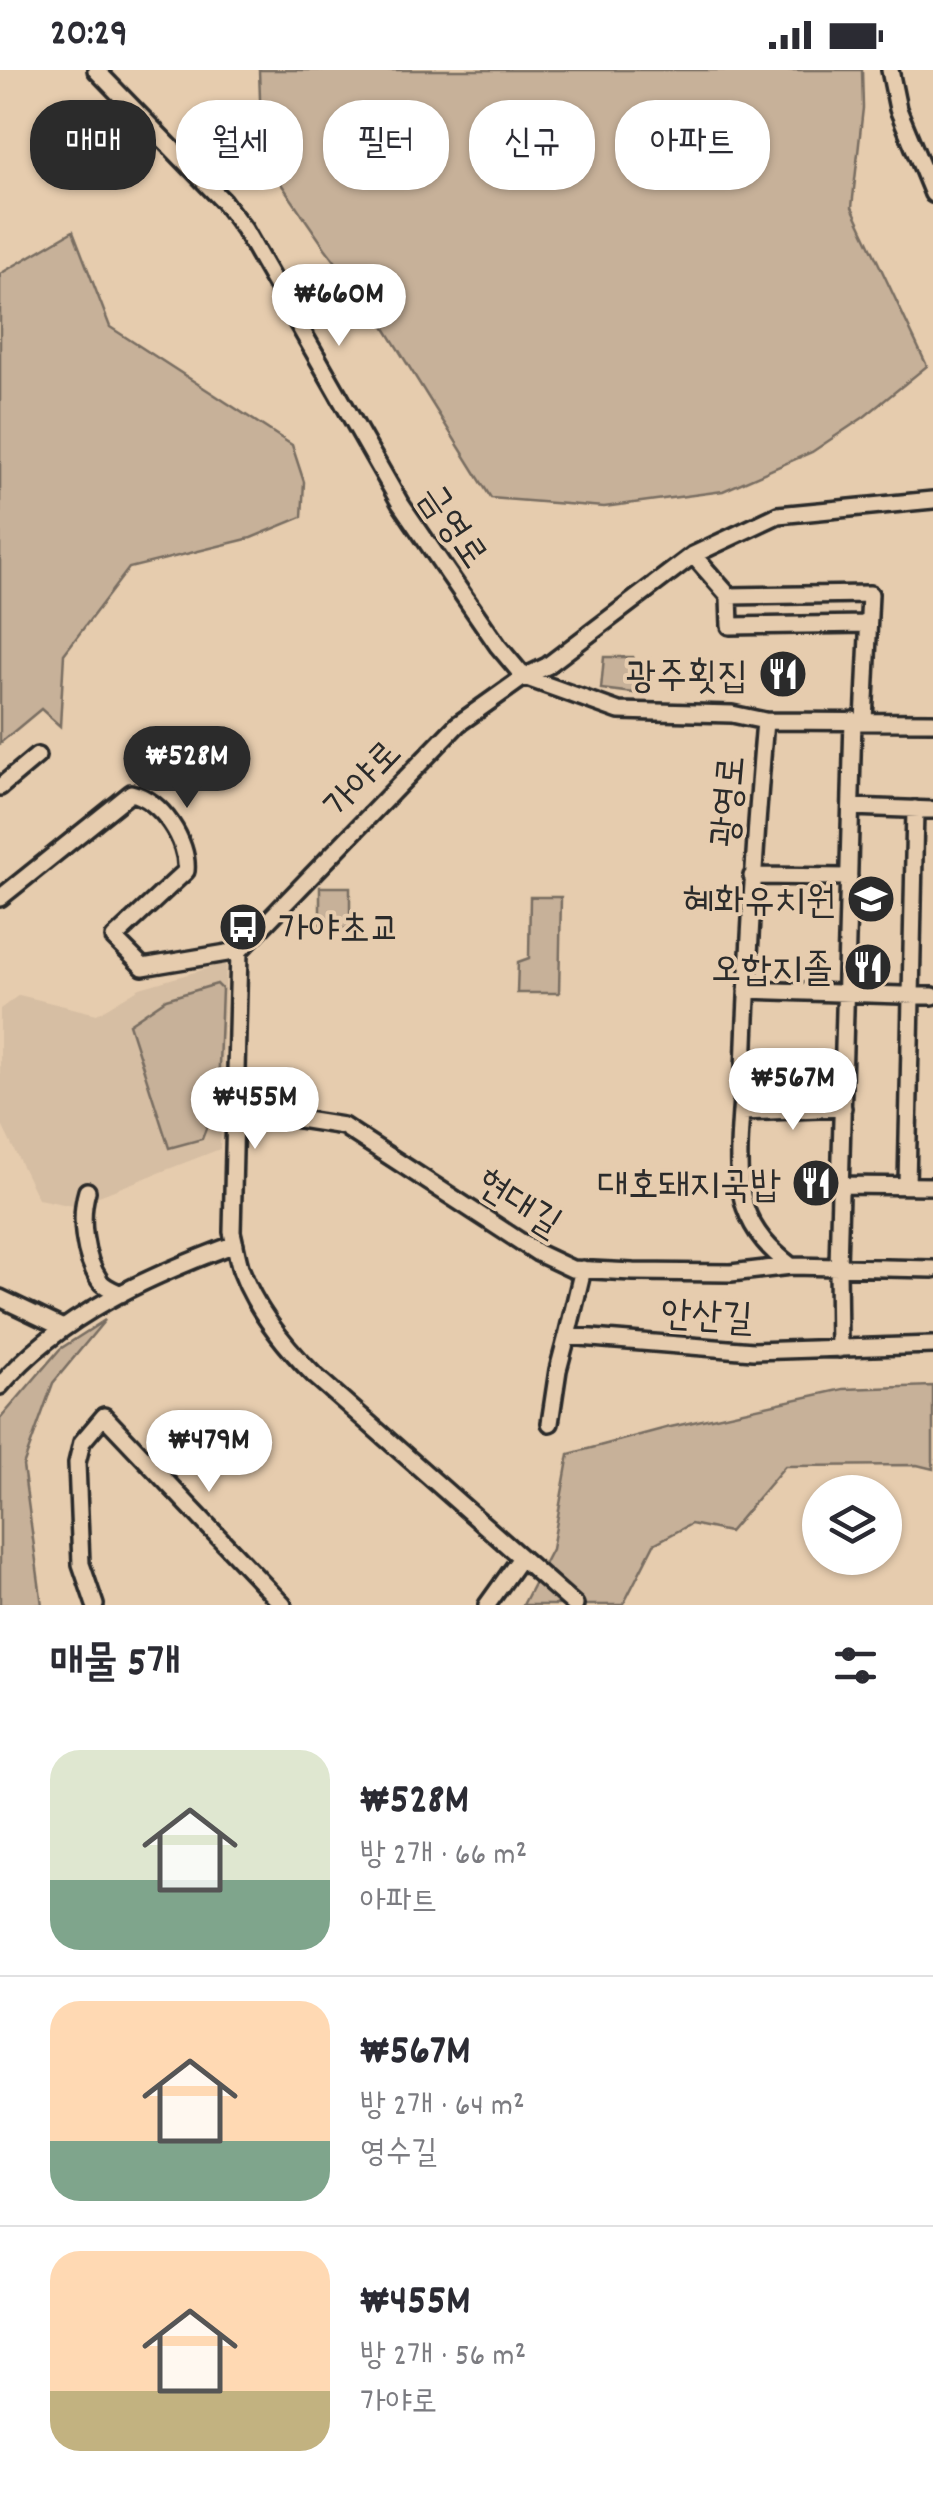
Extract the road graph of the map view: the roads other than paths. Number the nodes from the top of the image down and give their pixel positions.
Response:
1 (96, 70) edge
2 (890, 70) edge
3 (933, 194) edge
4 (933, 500) edge
5 (693, 555) junction
6 (730, 596) junction
7 (868, 624) junction
8 (524, 677) junction
9 (859, 720) junction
10 (765, 721) junction
11 (933, 722) edge
12 (37, 756) dead end
13 (0, 787) edge
14 (851, 807) junction
15 (915, 809) junction
16 (933, 810) edge
17 (752, 876) junction
18 (849, 877) junction
19 (0, 898) edge
20 (239, 950) junction
21 (747, 990) junction
22 (846, 993) junction
23 (913, 995) junction
24 (933, 996) edge
25 (843, 1108) junction
26 (235, 1109) junction
27 (742, 1112) junction
28 (841, 1185) junction
29 (907, 1186) junction
30 (933, 1186) edge
31 (87, 1191) dead end
32 (236, 1244) junction
33 (791, 1266) junction
34 (838, 1266) junction
35 (583, 1269) junction
36 (933, 1269) edge
37 (121, 1294) junction
38 (0, 1298) edge
39 (63, 1328) junction
40 (567, 1336) junction
41 (933, 1345) edge
42 (839, 1349) junction
43 (0, 1386) edge
44 (550, 1424) dead end
45 (520, 1559) junction
46 (95, 1605) edge
47 (282, 1605) edge
48 (488, 1605) edge
49 (575, 1605) edge

1 - 8 street, 금영로
2 - 3 street
4 - 5 street, 가야로
5 - 6 street
5 - 8 street, 가야로
6 - 7 street
6 - 7 street
7 - 9 street
8 - 10 street
8 - 20 street, 가야로
9 - 10 street
9 - 11 street
9 - 14 street
10 - 17 street, 광영로
12 - 13 street
14 - 15 street
14 - 18 street
15 - 16 street
15 - 23 street
17 - 18 street
17 - 21 street, 광영로
18 - 22 street
19 - 20 street
20 - 26 street
21 - 22 street
21 - 27 street, 광영로
22 - 23 street
22 - 25 street
23 - 24 street
23 - 29 street
25 - 27 street
25 - 28 street
26 - 32 street
26 - 35 street, 현대길
27 - 33 street, 광영로
28 - 29 street
28 - 34 street
29 - 30 street
31 - 37 street
32 - 37 street
32 - 45 street
33 - 34 street
33 - 35 street, 현대길
34 - 36 street
34 - 42 street
35 - 40 street
37 - 39 street
38 - 39 street
39 - 43 street
40 - 42 street, 안산길
40 - 44 street
41 - 42 street, 안산길
45 - 48 street
45 - 49 street
46 - 47 street

